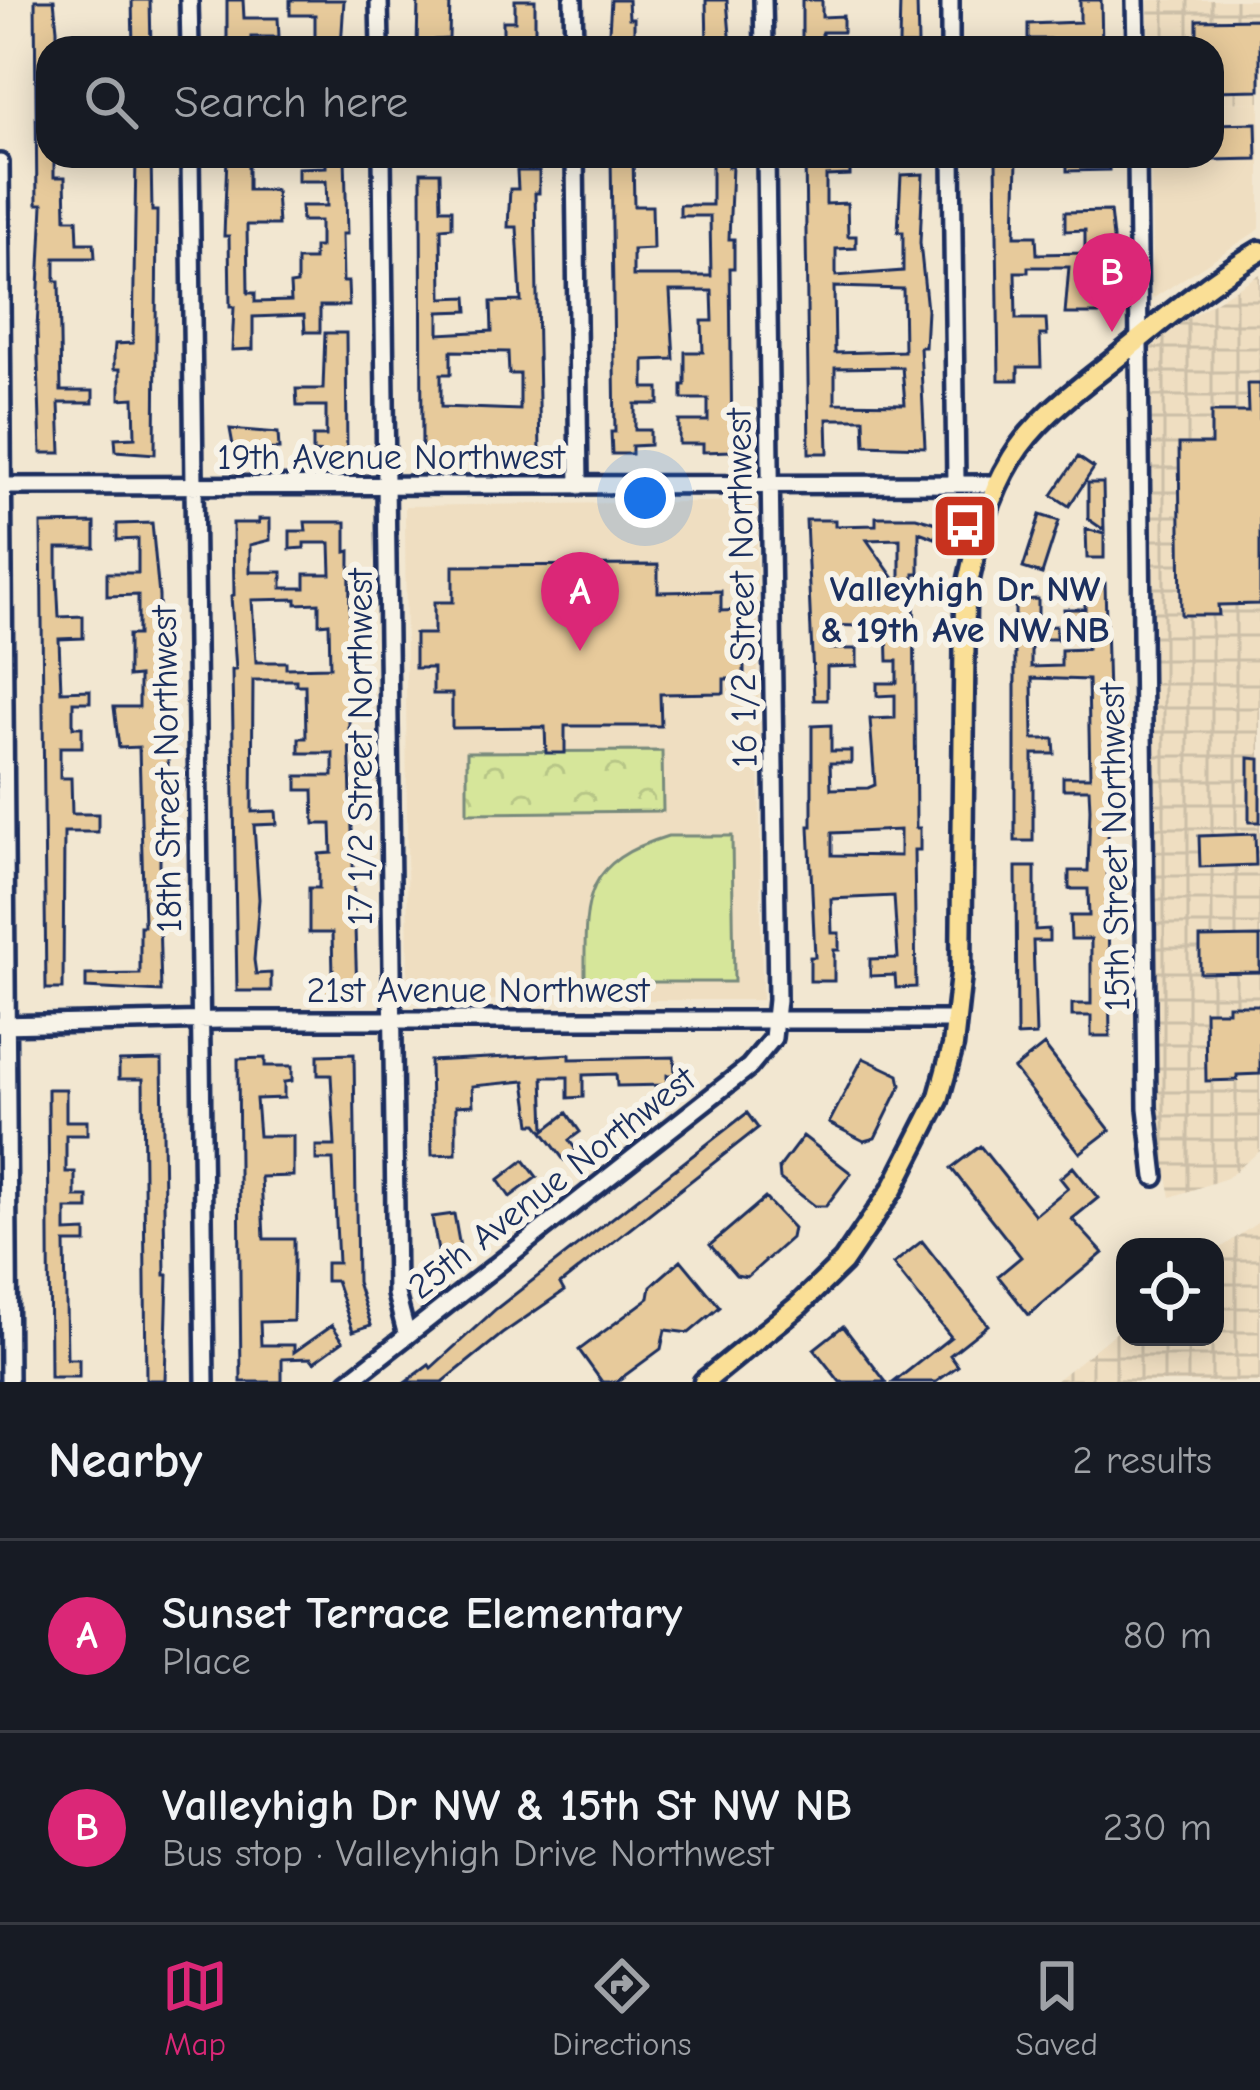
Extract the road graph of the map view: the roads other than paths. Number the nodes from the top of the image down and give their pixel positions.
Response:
1 (189, 0) edge
2 (380, 0) edge
3 (573, 0) edge
4 (763, 0) edge
5 (950, 0) edge
6 (1135, 0) edge
7 (190, 36) edge
8 (380, 36) edge
9 (574, 36) edge
10 (764, 36) edge
11 (950, 36) edge
12 (1136, 36) edge
13 (0, 163) edge
14 (190, 168) edge
15 (382, 168) edge
16 (575, 168) edge
17 (766, 168) edge
18 (952, 168) edge
19 (1137, 168) edge
20 (1260, 251) edge
21 (1140, 338) junction
22 (956, 482) junction
23 (998, 484) junction
24 (772, 485) junction
25 (2, 486) edge
26 (579, 486) junction
27 (193, 488) junction
28 (388, 488) junction
29 (392, 1019) junction
30 (201, 1020) junction
31 (777, 1020) junction
32 (957, 1020) junction
33 (4, 1025) edge
34 (1155, 1177) dead end
35 (407, 1336) junction
36 (10, 1382) edge
37 (205, 1382) edge
38 (348, 1382) edge
39 (704, 1382) edge

1 - 7 street
2 - 8 street
3 - 9 street
4 - 10 street
5 - 11 street
6 - 12 street
13 - 25 street
14 - 27 street, 18th Street Northwest
15 - 28 street, 17 1/2 Street Northwest
16 - 26 street
17 - 24 street, 16 1/2 Street Northwest
18 - 22 street
19 - 21 street, 15th Street Northwest
20 - 21 main road
21 - 23 main road
21 - 34 street, 15th Street Northwest
22 - 23 street, 19th Avenue Northwest
22 - 24 street, 19th Avenue Northwest
23 - 32 main road
24 - 26 street, 19th Avenue Northwest
24 - 31 street, 16 1/2 Street Northwest
25 - 27 street, 19th Avenue Northwest
25 - 33 street
26 - 28 street, 19th Avenue Northwest
27 - 28 street, 19th Avenue Northwest
27 - 30 street, 18th Street Northwest
28 - 29 street, 17 1/2 Street Northwest
29 - 30 street, 21st Avenue Northwest
29 - 31 street, 21st Avenue Northwest
29 - 35 street, 17 1/2 Street Northwest
30 - 33 street, 21st Avenue Northwest
30 - 37 street, 18th Street Northwest
31 - 32 street, 21st Avenue Northwest
31 - 35 street, 25th Avenue Northwest
32 - 39 main road
33 - 36 street
35 - 38 street, 25th Avenue Northwest

